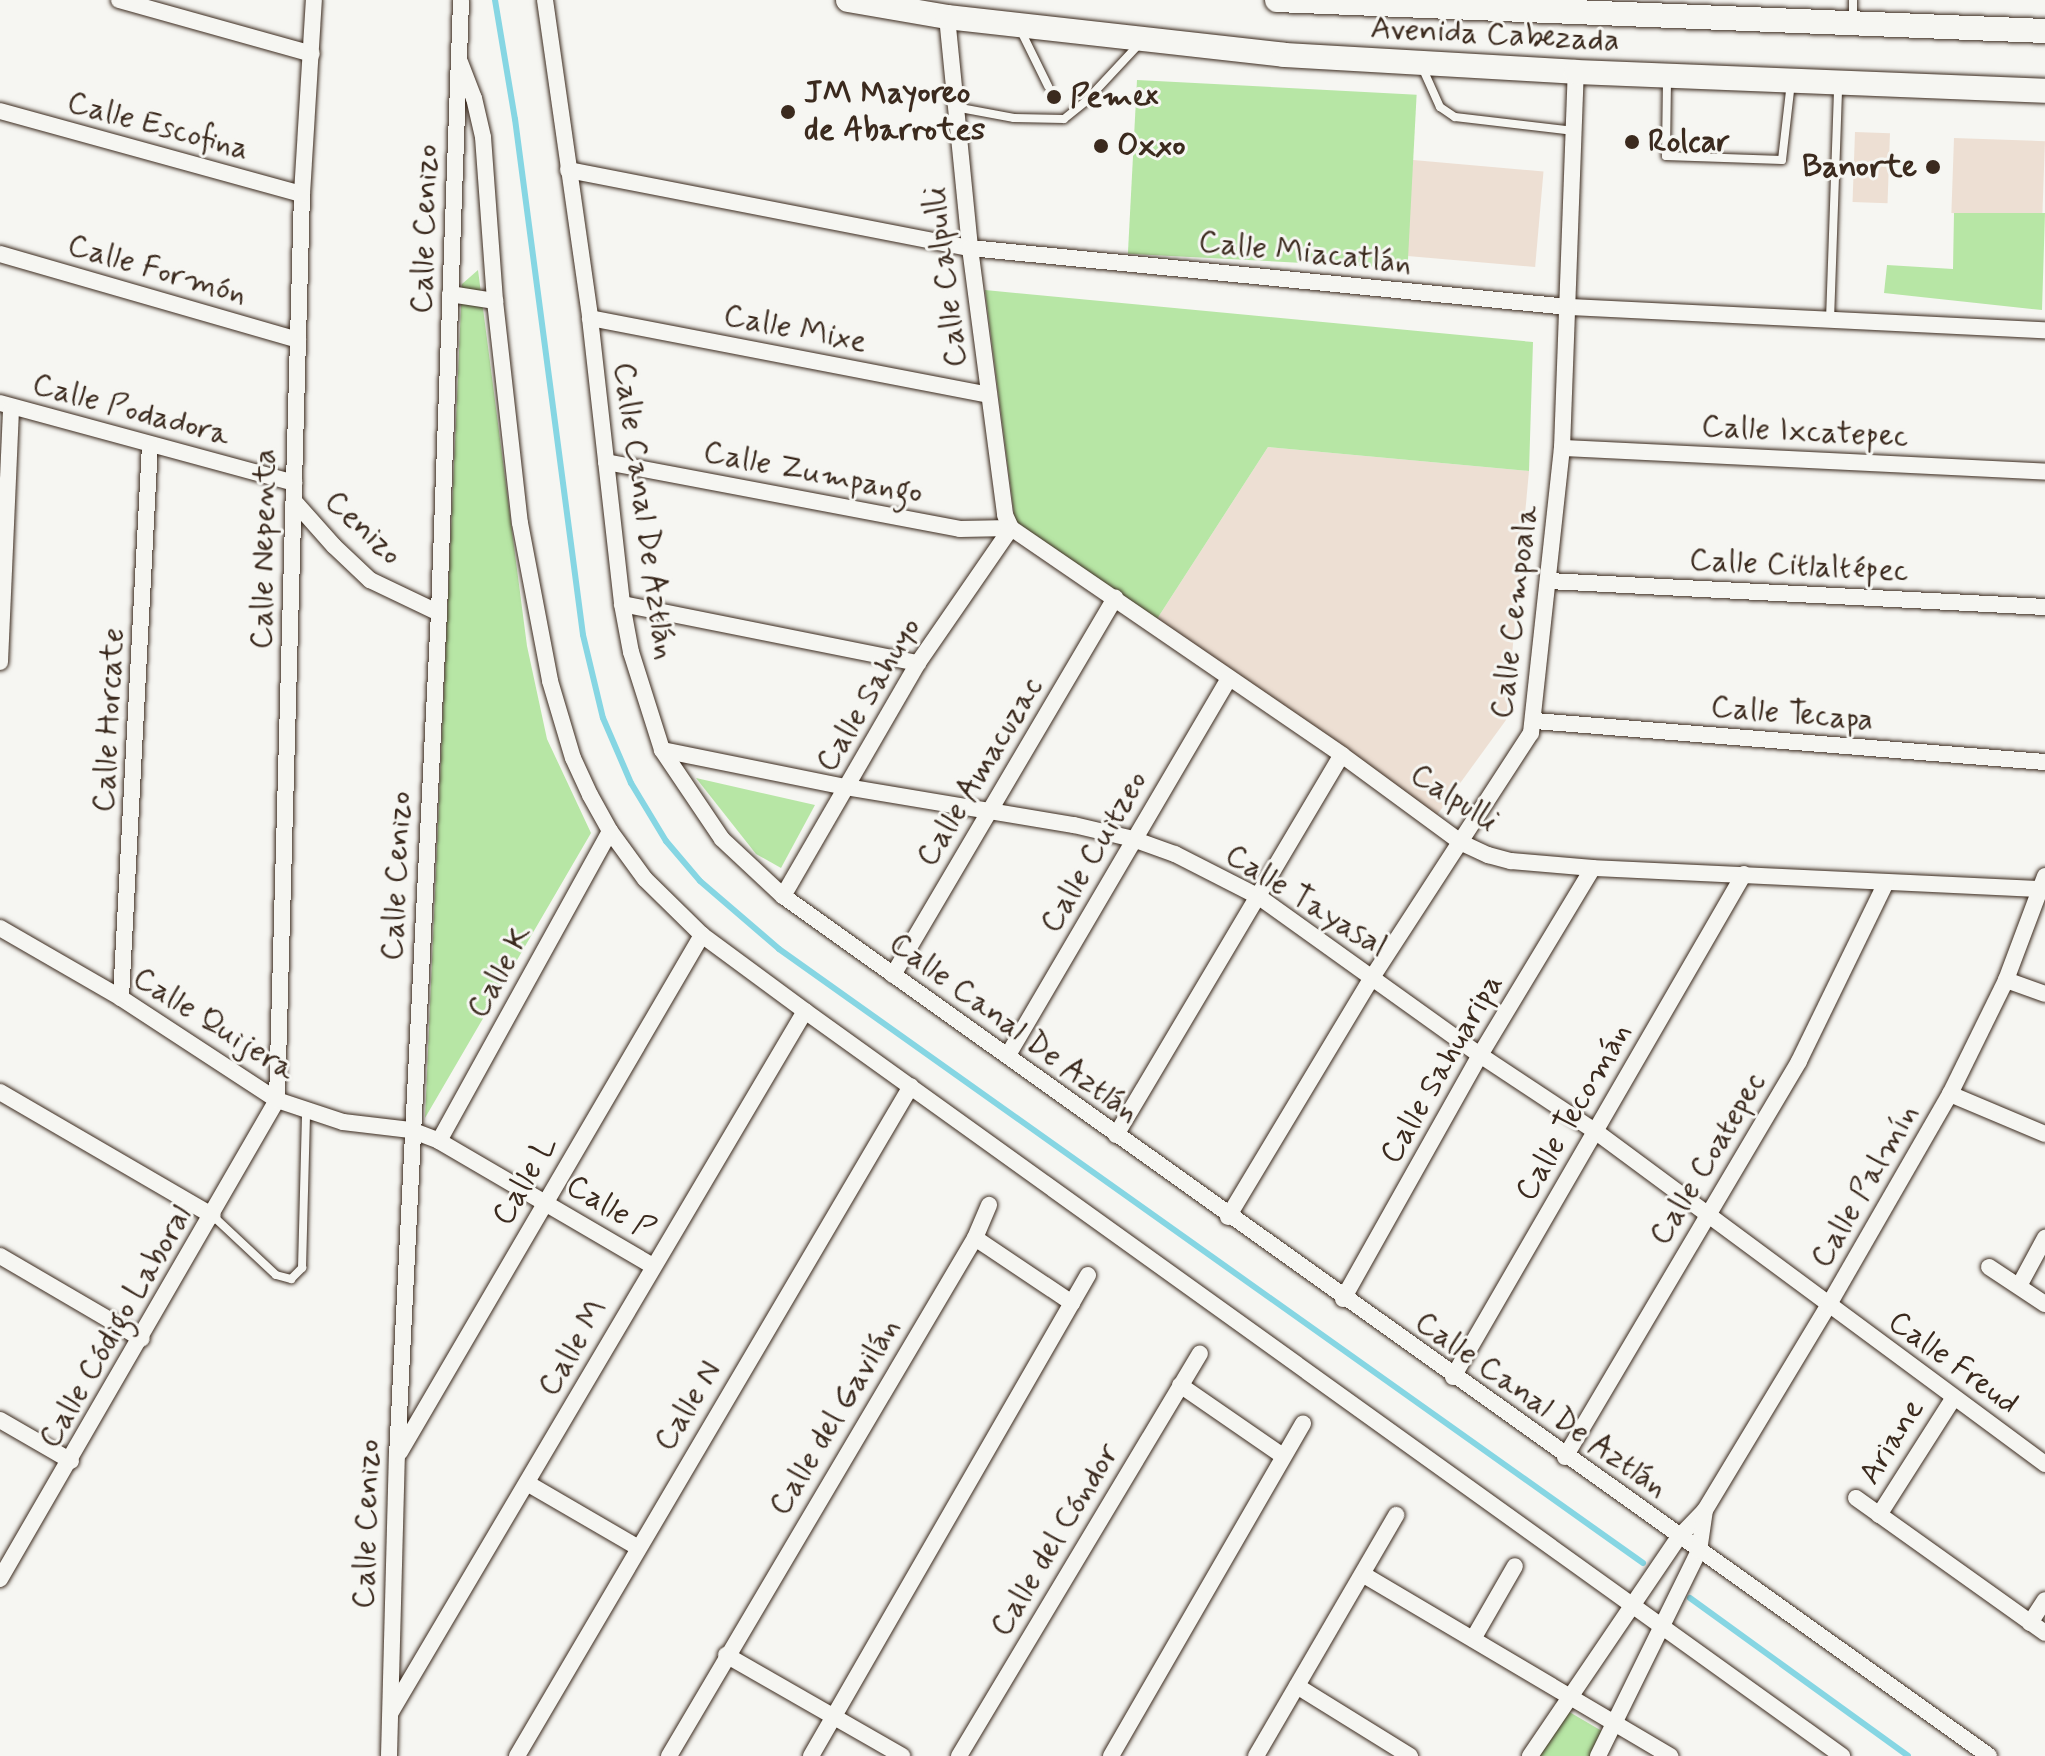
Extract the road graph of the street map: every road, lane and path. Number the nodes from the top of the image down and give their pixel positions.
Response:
1 (119, 0) edge
2 (314, 0) edge
3 (461, 0) edge
4 (545, 0) edge
5 (848, 0) edge
6 (1277, 0) edge
7 (1445, 4) edge
8 (1853, 12) edge
9 (947, 17) junction
10 (1018, 25) junction
11 (2045, 31) edge
12 (1143, 39) junction
13 (312, 54) junction
14 (460, 62) junction
15 (1420, 63) junction
16 (1576, 72) junction
17 (1667, 75) junction
18 (1791, 80) junction
19 (1838, 82) junction
20 (1048, 86) dead end
21 (2045, 91) edge
22 (1062, 106) dead end
23 (955, 107) junction
24 (0, 111) edge
25 (1070, 116) junction
26 (1574, 131) junction
27 (568, 170) junction
28 (302, 194) junction
29 (970, 248) junction
30 (0, 254) edge
31 (450, 294) junction
32 (495, 301) junction
33 (1568, 307) junction
34 (590, 318) junction
35 (1830, 320) junction
36 (2045, 330) edge
37 (298, 340) junction
38 (989, 395) junction
39 (6, 405) edge
40 (150, 445) junction
41 (1562, 448) junction
42 (606, 462) junction
43 (2045, 472) edge
44 (294, 483) junction
45 (294, 501) junction
46 (1011, 528) junction
47 (1549, 581) junction
48 (1115, 598) junction
49 (622, 604) junction
50 (2045, 607) edge
51 (439, 613) junction
52 (0, 662) edge
53 (918, 663) junction
54 (1229, 678) junction
55 (1535, 721) junction
56 (662, 750) junction
57 (1342, 755) junction
58 (2045, 762) edge
59 (846, 787) junction
60 (989, 812) junction
61 (610, 831) junction
62 (1133, 839) junction
63 (1462, 843) junction
64 (1593, 868) junction
65 (1744, 874) junction
66 (2043, 882) edge
67 (1886, 883) junction
68 (783, 896) junction
69 (1259, 897) junction
70 (0, 928) edge
71 (702, 935) junction
72 (893, 975) junction
73 (1373, 976) junction
74 (2006, 980) junction
75 (2045, 994) edge
76 (121, 998) junction
77 (805, 1011) junction
78 (1008, 1055) junction
79 (1480, 1055) junction
80 (911, 1086) junction
81 (0, 1092) edge
82 (1950, 1094) junction
83 (277, 1100) junction
84 (306, 1110) junction
85 (411, 1130) junction
86 (1595, 1131) junction
87 (2045, 1134) edge
88 (1116, 1135) junction
89 (439, 1141) junction
90 (545, 1201) junction
91 (989, 1205) dead end
92 (1708, 1213) junction
93 (213, 1216) junction
94 (1228, 1217) junction
95 (975, 1238) junction
96 (2045, 1238) edge
97 (0, 1256) edge
98 (653, 1266) junction
99 (1989, 1267) dead end
100 (1088, 1275) dead end
101 (2019, 1286) junction
102 (1343, 1299) junction
103 (1072, 1303) junction
104 (2045, 1304) edge
105 (1828, 1306) junction
106 (142, 1339) junction
107 (1200, 1354) dead end
108 (1453, 1377) junction
109 (1180, 1385) junction
110 (1953, 1399) junction
111 (0, 1420) edge
112 (1303, 1424) dead end
113 (397, 1456) junction
114 (1283, 1456) junction
115 (1565, 1457) junction
116 (71, 1461) junction
117 (2045, 1464) edge
118 (527, 1483) junction
119 (1856, 1498) dead end
120 (1705, 1510) junction
121 (1396, 1515) dead end
122 (1879, 1515) junction
123 (1679, 1537) junction
124 (637, 1547) junction
125 (1699, 1551) junction
126 (1515, 1566) dead end
127 (1364, 1575) junction
128 (0, 1579) edge
129 (2045, 1600) edge
130 (1633, 1605) junction
131 (2030, 1623) junction
132 (1663, 1627) junction
133 (2045, 1633) edge
134 (1473, 1639) junction
135 (726, 1655) junction
136 (1297, 1686) junction
137 (1570, 1695) junction
138 (390, 1714) junction
139 (834, 1717) junction
140 (1616, 1722) junction
141 (389, 1756) edge
142 (517, 1756) edge
143 (669, 1756) edge
144 (811, 1756) edge
145 (902, 1756) edge
146 (959, 1756) edge
147 (1111, 1756) edge
148 (1256, 1756) edge
149 (1410, 1756) edge
150 (1530, 1756) edge
151 (1598, 1756) edge
152 (1670, 1756) edge
153 (1842, 1756) edge
154 (1989, 1756) edge

1 - 13 street
2 - 13 street, Calle Nepenta
3 - 14 street, Calle Cenizo
4 - 27 street, Calle Canal De Aztlán
5 - 9 main road, Avenida Cabezada
6 - 7 main road, Avenida Cabezada
7 - 8 main road, Avenida Cabezada
8 - 11 main road, Avenida Cabezada
9 - 10 main road, Avenida Cabezada
9 - 23 street, Calle Calpulli
10 - 12 main road, Avenida Cabezada
10 - 20 lane
12 - 15 main road, Avenida Cabezada
12 - 25 lane
13 - 28 street, Calle Nepenta
14 - 31 street, Calle Cenizo
14 - 32 street
15 - 16 main road, Avenida Cabezada
15 - 26 lane
16 - 17 main road, Avenida Cabezada
16 - 26 street, Calle Cempoala
17 - 18 main road, Avenida Cabezada
17 - 18 lane
18 - 19 main road, Avenida Cabezada
19 - 21 main road, Avenida Cabezada
19 - 35 lane
22 - 25 lane
23 - 25 lane
23 - 29 street, Calle Calpulli
24 - 28 street, Calle Escofina
26 - 33 street, Calle Cempoala
27 - 29 street, Calle Miacatlán
27 - 34 street, Calle Canal De Aztlán
28 - 37 street, Calle Nepenta
29 - 33 street, Calle Miacatlán
29 - 38 street, Calle Calpulli
30 - 37 street, Calle Formón
31 - 32 street
31 - 51 street, Calle Cenizo
32 - 61 street
33 - 35 street, Calle Miacatlán
33 - 41 street, Calle Cempoala
34 - 38 street, Calle Mixe
34 - 42 street, Calle Canal De Aztlán
35 - 36 street, Calle Miacatlán
37 - 44 street, Calle Nepenta
38 - 46 street, Calle Calpulli
39 - 40 street, Calle Podadora
39 - 52 street
40 - 44 street, Calle Podadora
40 - 76 street, Calle Horcate
41 - 43 street, Calle Ixcatepec
41 - 47 street, Calle Cempoala
42 - 46 street, Calle Zumpango
42 - 49 street, Calle Canal De Aztlán
44 - 45 street, Calle Nepenta
45 - 51 street, Cenizo
45 - 83 street, Calle Nepenta
46 - 48 street, Calpulli
46 - 53 street, Calle Sahuyo
47 - 50 street, Calle Citlaltépec
47 - 55 street, Calle Cempoala
48 - 54 street, Calpulli
48 - 60 street, Calle Amacuzac
49 - 53 street
49 - 56 street, Calle Canal De Aztlán
51 - 85 street, Calle Cenizo
53 - 59 street, Calle Sahuyo
54 - 57 street, Calpulli
54 - 62 street, Calle Cuitzeo
55 - 58 street, Calle Tecapa
55 - 63 street, Calle Cempoala
56 - 59 street, Calle Tayasal
56 - 68 street, Calle Canal De Aztlán
57 - 63 street, Calpulli
57 - 69 street
59 - 60 street, Calle Tayasal
59 - 68 street, Calle Sahuyo
60 - 62 street, Calle Tayasal
60 - 72 street, Calle Amacuzac
61 - 71 street
61 - 89 street, Calle K
62 - 69 street, Calle Tayasal
62 - 78 street, Calle Cuitzeo
63 - 64 street, Calpulli
63 - 73 street, Calle Cempoala
64 - 65 street, Calpulli
64 - 79 street, Calle Sahuaripa
65 - 67 street, Calpulli
65 - 86 street, Calle Tecomán
66 - 67 street, Calpulli
66 - 74 street, Calle Palmín
67 - 92 street, Calle Coatepec
68 - 72 street, Calle Canal De Aztlán
69 - 73 street, Calle Tayasal
69 - 88 street
70 - 76 street, Calle Quijera
71 - 77 street
71 - 90 street, Calle L
72 - 78 street, Calle Canal De Aztlán
73 - 79 street, Calle Tayasal
73 - 94 street, Calle Cempoala
74 - 75 street
74 - 82 street, Calle Palmín
76 - 83 street, Calle Quijera
77 - 80 street
77 - 98 street, Calle M
78 - 88 street, Calle Canal De Aztlán
79 - 86 street, Calle Tayasal
79 - 102 street, Calle Sahuaripa
80 - 124 street, Calle N
80 - 130 street
81 - 93 street
82 - 87 street
82 - 105 street, Calle Palmín
83 - 84 street, Calle Quijera
83 - 93 street, Calle Código Laboral
84 - 85 street, Calle Quijera
84 - 93 lane
85 - 89 street, Calle P
85 - 113 street, Calle Cenizo
86 - 92 street, Calle Tayasal
86 - 108 street, Calle Tecomán
88 - 94 street, Calle Canal De Aztlán
89 - 90 street, Calle P
90 - 98 street, Calle P
90 - 113 street, Calle L
91 - 95 street, Calle del Gavilán
92 - 105 street, Calle Tayasal
92 - 115 street, Calle Coatepec
93 - 106 street, Calle Código Laboral
94 - 102 street, Calle Canal De Aztlán
95 - 103 street
95 - 135 street, Calle del Gavilán
96 - 101 street
97 - 106 street
98 - 118 street, Calle M
99 - 101 street
100 - 103 street
101 - 104 street
102 - 108 street, Calle Canal De Aztlán
103 - 139 street
105 - 110 street, Calle Freud
105 - 120 street, Calle Palmín
106 - 116 street, Calle Código Laboral
107 - 109 street, Calle del Cóndor
108 - 115 street, Calle Canal De Aztlán
109 - 114 street
109 - 146 street, Calle del Cóndor
110 - 117 street, Calle Freud
110 - 122 street, Ariane
111 - 116 street
112 - 114 street
113 - 138 street, Calle Cenizo
114 - 147 street
115 - 123 street, Calle Canal De Aztlán
116 - 128 street, Calle Código Laboral
118 - 124 street
118 - 138 street, Calle M
119 - 122 street
120 - 123 street, Calle Palmín
120 - 125 street, Calle Palmín
121 - 127 street
122 - 131 street
123 - 125 street, Calle Canal De Aztlán
123 - 130 street, Calle Palmín
124 - 142 street, Calle N
125 - 132 street, Calle Palmín
125 - 154 street, Calle Canal De Aztlán
126 - 134 street
127 - 134 street
127 - 136 street
129 - 131 street
130 - 132 street
130 - 137 street, Calle Palmín
131 - 133 street
132 - 140 street, Calle Palmín
132 - 153 street
134 - 137 street
135 - 139 street
135 - 143 street, Calle del Gavilán
136 - 148 street
136 - 149 street
137 - 140 street
137 - 150 street, Calle Palmín
138 - 141 street, Calle Cenizo
139 - 144 street
139 - 145 street
140 - 151 street, Calle Palmín
140 - 152 street

